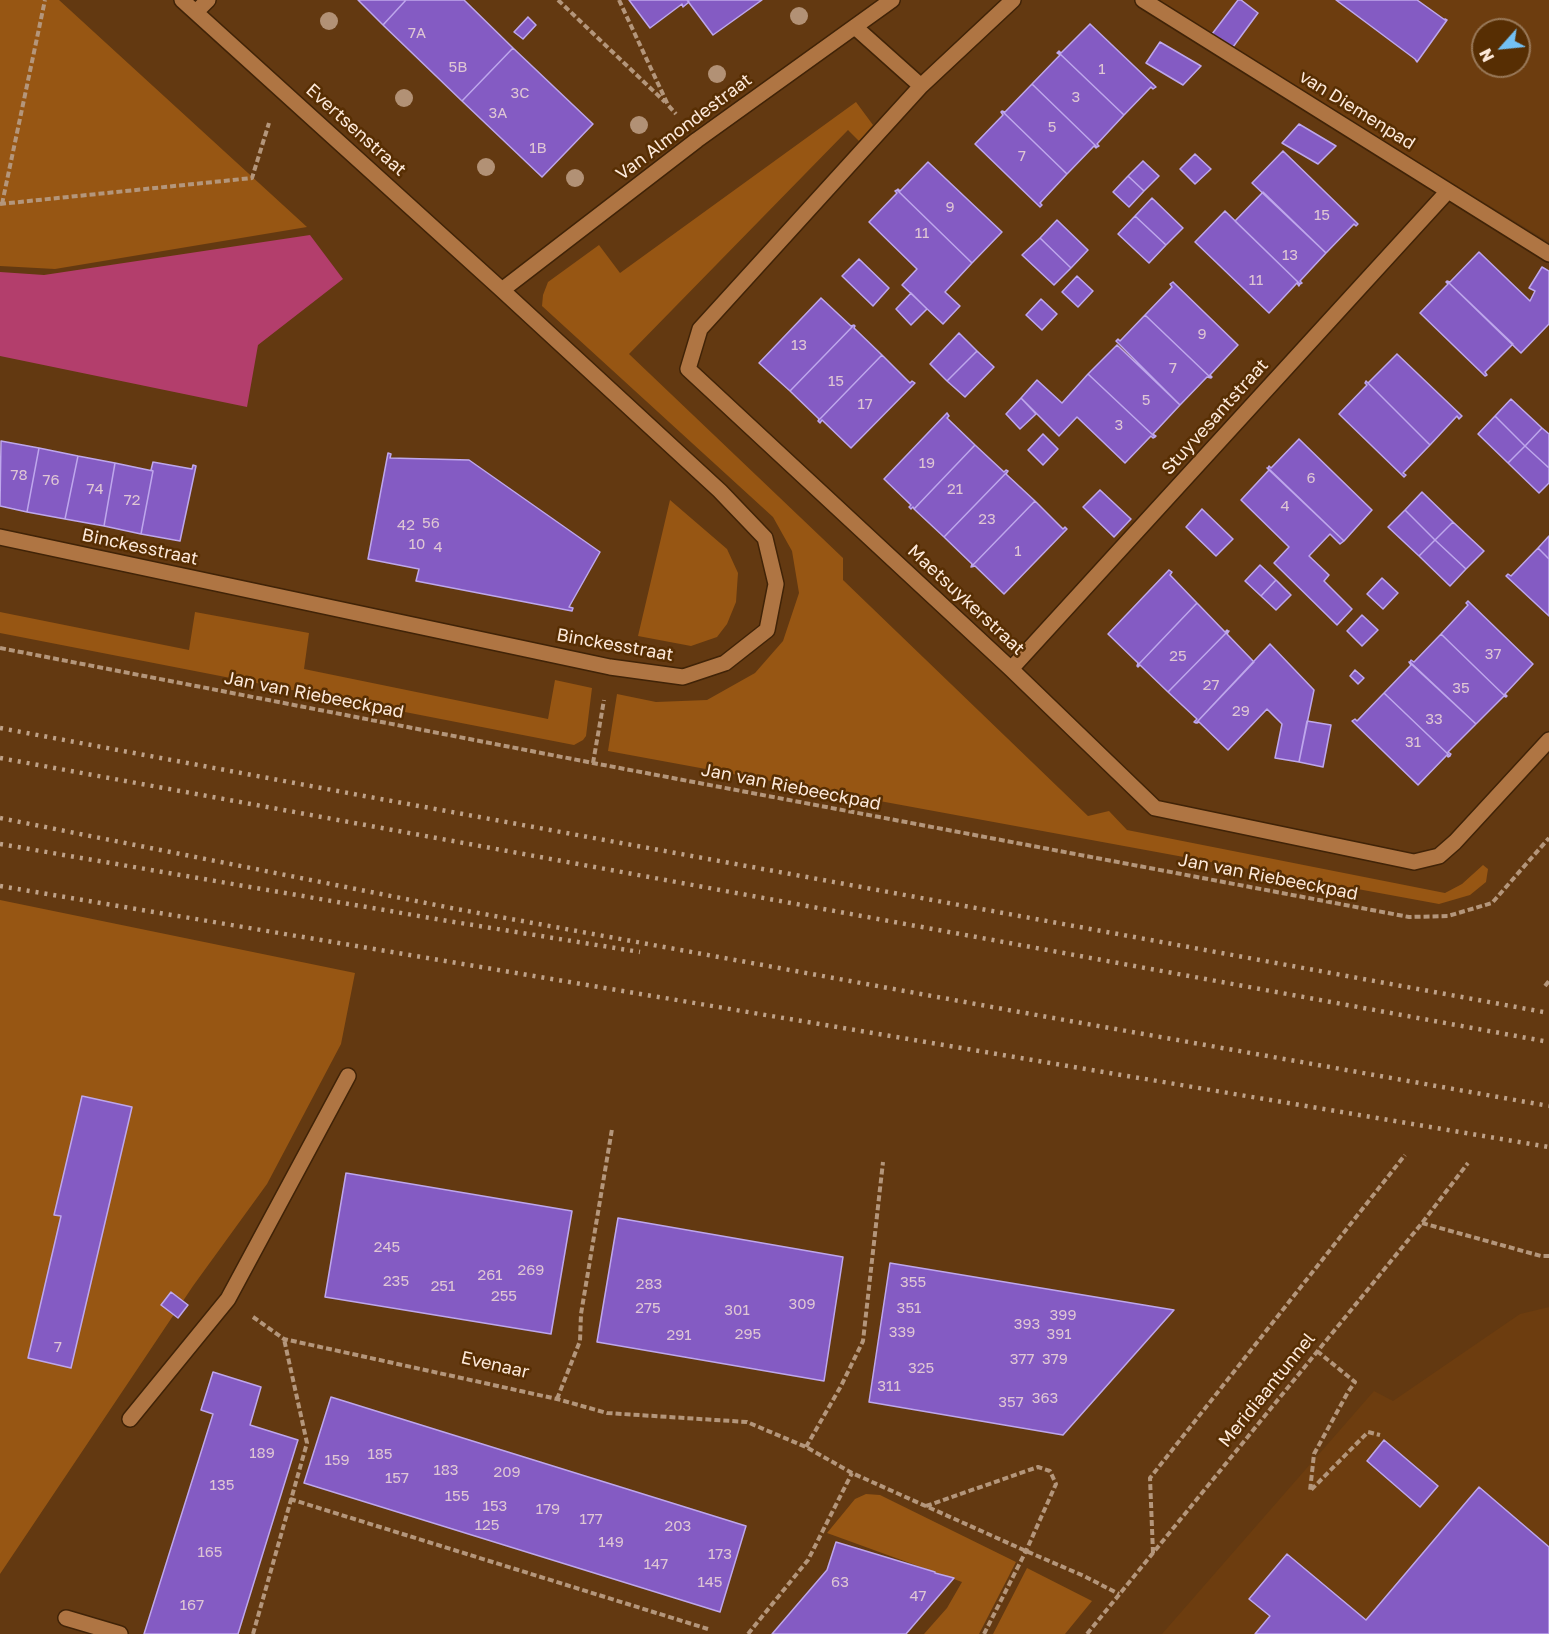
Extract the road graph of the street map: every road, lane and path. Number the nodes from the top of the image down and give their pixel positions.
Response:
1 (45, 0) edge
2 (182, 0) edge
3 (208, 0) edge
4 (558, 0) edge
5 (619, 0) edge
6 (892, 0) edge
7 (1012, 0) edge
8 (1143, 0) edge
9 (196, 12) junction
10 (855, 27) junction
11 (921, 86) junction
12 (280, 88) junction
13 (668, 105) junction
14 (697, 140) junction
15 (1448, 191) junction
16 (1, 204) edge
17 (1549, 254) edge
18 (502, 290) junction
19 (0, 537) edge
20 (0, 648) edge
21 (610, 667) junction
22 (1011, 669) junction
23 (1549, 740) edge
24 (592, 763) junction
25 (1549, 838) edge
26 (1549, 981) edge
27 (1545, 986) dead end
28 (348, 1076) dead end
29 (612, 1129) dead end
30 (1405, 1155) dead end
31 (883, 1162) dead end
32 (1468, 1163) dead end
33 (1422, 1222) junction
34 (1549, 1256) edge
35 (1317, 1351) junction
36 (557, 1399) junction
37 (130, 1419) dead end
38 (1380, 1435) dead end
39 (806, 1447) junction
40 (852, 1473) junction
41 (290, 1499) junction
42 (925, 1506) junction
43 (1026, 1551) junction
44 (1153, 1553) junction
45 (1119, 1594) junction
46 (66, 1618) dead end
47 (708, 1629) dead end
48 (120, 1634) edge
49 (253, 1634) edge
50 (748, 1634) edge
51 (984, 1634) edge
52 (1087, 1634) edge

1 - 16 path
2 - 9 street, Evertsenstraat
3 - 9 street
4 - 13 path
5 - 13 path
6 - 10 street, Van Almondestraat
7 - 11 street, Maetsuykerstraat
8 - 15 street, van Diemenpad
9 - 12 street, Evertsenstraat
10 - 11 street
10 - 14 street, Van Almondestraat
11 - 22 street, Maetsuykerstraat
12 - 16 path
12 - 18 street, Evertsenstraat
13 - 14 path
14 - 18 street, Van Almondestraat
15 - 17 street, van Diemenpad
15 - 22 street, Stuyvesantstraat
18 - 21 street, Binckesstraat
19 - 21 street, Binckesstraat
20 - 24 path, Jan van Riebeeckpad
21 - 24 path
22 - 23 street, Maetsuykerstraat
24 - 25 path, Jan van Riebeeckpad
26 - 27 path
28 - 37 street
29 - 36 path
30 - 44 path
31 - 39 path
32 - 33 path, Meridiaantunnel
33 - 34 path
33 - 35 path, Meridiaantunnel
35 - 38 path
35 - 44 path, Meridiaantunnel
36 - 39 path, Evenaar
36 - 41 path, Evenaar
39 - 40 path, Evenaar
40 - 42 path, Evenaar
40 - 50 path
41 - 47 path
41 - 49 path, Evenaar
42 - 43 path, Evenaar
42 - 43 path
43 - 45 path, Evenaar
43 - 51 path
44 - 45 path, Meridiaantunnel
45 - 52 path, Meridiaantunnel
46 - 48 street

